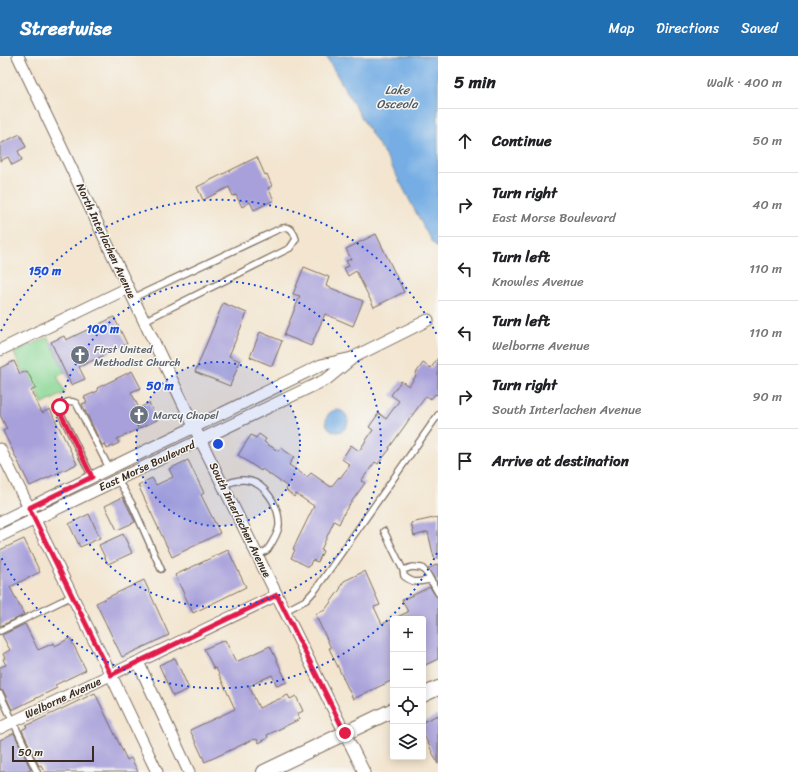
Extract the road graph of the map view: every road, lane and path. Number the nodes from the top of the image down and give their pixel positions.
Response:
1 (18, 56) edge
2 (131, 293) junction
3 (428, 320) dead end
4 (144, 321) junction
5 (0, 350) edge
6 (354, 357) junction
7 (438, 416) edge
8 (194, 427) junction
9 (201, 441) junction
10 (0, 449) edge
11 (109, 468) junction
12 (92, 477) junction
13 (118, 480) junction
14 (223, 486) junction
15 (29, 508) junction
16 (35, 519) junction
17 (0, 522) edge
18 (384, 532) dead end
19 (0, 536) edge
20 (258, 555) junction
21 (160, 569) dead end
22 (403, 570) junction
23 (433, 583) junction
24 (438, 593) edge
25 (277, 595) junction
26 (72, 596) junction
27 (285, 611) junction
28 (0, 631) edge
29 (138, 662) junction
30 (111, 675) junction
31 (438, 688) edge
32 (0, 694) edge
33 (426, 694) edge
34 (390, 711) edge
35 (13, 722) junction
36 (0, 728) edge
37 (345, 733) junction
38 (281, 768) edge
39 (37, 772) edge
40 (157, 772) edge
41 (189, 772) edge
42 (264, 772) edge
43 (364, 772) edge

1 - 2 street, North Interlachen Avenue
2 - 4 street, North Interlachen Avenue
2 - 4 lane
2 - 5 street
3 - 6 street, East Morse Boulevard
4 - 8 street, North Interlachen Avenue
6 - 8 street, East Morse Boulevard
6 - 9 street, East Morse Boulevard
7 - 27 lane
8 - 9 street, South Interlachen Avenue
8 - 11 street, East Morse Boulevard
9 - 13 street, East Morse Boulevard
9 - 14 street, South Interlachen Avenue
10 - 15 street
11 - 12 street, East Morse Boulevard
11 - 12 lane
12 - 15 street, East Morse Boulevard
13 - 16 street, East Morse Boulevard
13 - 21 lane
14 - 20 street, South Interlachen Avenue
14 - 20 lane
15 - 16 street
15 - 17 street, East Morse Boulevard
16 - 19 street, East Morse Boulevard
16 - 26 street
18 - 22 lane
20 - 25 street, South Interlachen Avenue
22 - 23 lane
22 - 23 lane
23 - 24 lane
25 - 27 street, South Interlachen Avenue
25 - 29 street, Welborne Avenue
26 - 28 lane
26 - 30 street
27 - 37 street, South Interlachen Avenue
29 - 30 street, Welborne Avenue
29 - 41 street
30 - 35 street, Welborne Avenue
30 - 40 street
31 - 33 street
32 - 35 lane
34 - 37 street
35 - 36 street, Welborne Avenue
35 - 39 lane
37 - 38 street
37 - 43 street, South Interlachen Avenue
38 - 42 street

